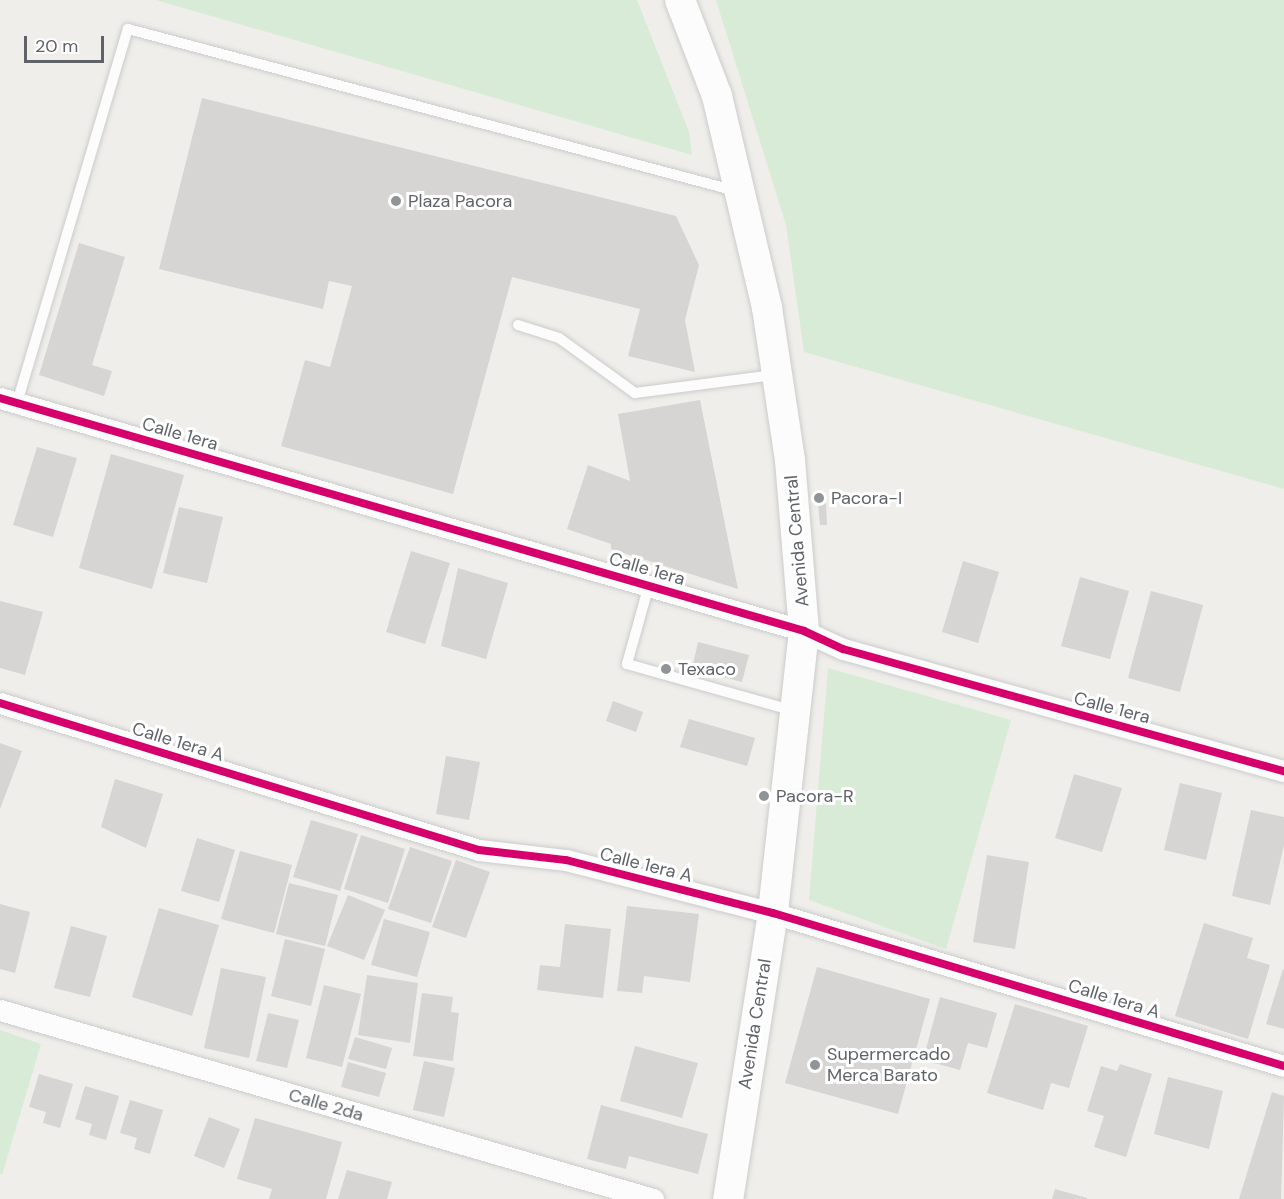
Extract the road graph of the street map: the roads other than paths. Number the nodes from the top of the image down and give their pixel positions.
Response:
1 (681, 0) edge
2 (742, 193) junction
3 (518, 325) dead end
4 (777, 374) junction
5 (8, 400) edge
6 (649, 585) junction
7 (804, 631) junction
8 (0, 703) edge
9 (798, 713) junction
10 (1284, 771) edge
11 (772, 913) junction
12 (0, 1010) edge
13 (1284, 1066) edge
14 (653, 1199) edge
15 (728, 1199) edge

1 - 2 street, Avenida Central
2 - 4 street, Avenida Central
2 - 5 lane
3 - 4 lane
4 - 7 street, Avenida Central
5 - 6 street, Calle 1era
6 - 7 street, Calle 1era
6 - 9 lane
7 - 9 street, Avenida Central
7 - 10 street, Calle 1era
8 - 11 street, Calle 1era A
9 - 11 street, Avenida Central
11 - 13 street, Calle 1era A
11 - 15 street, Avenida Central
12 - 14 street, Calle 2da

